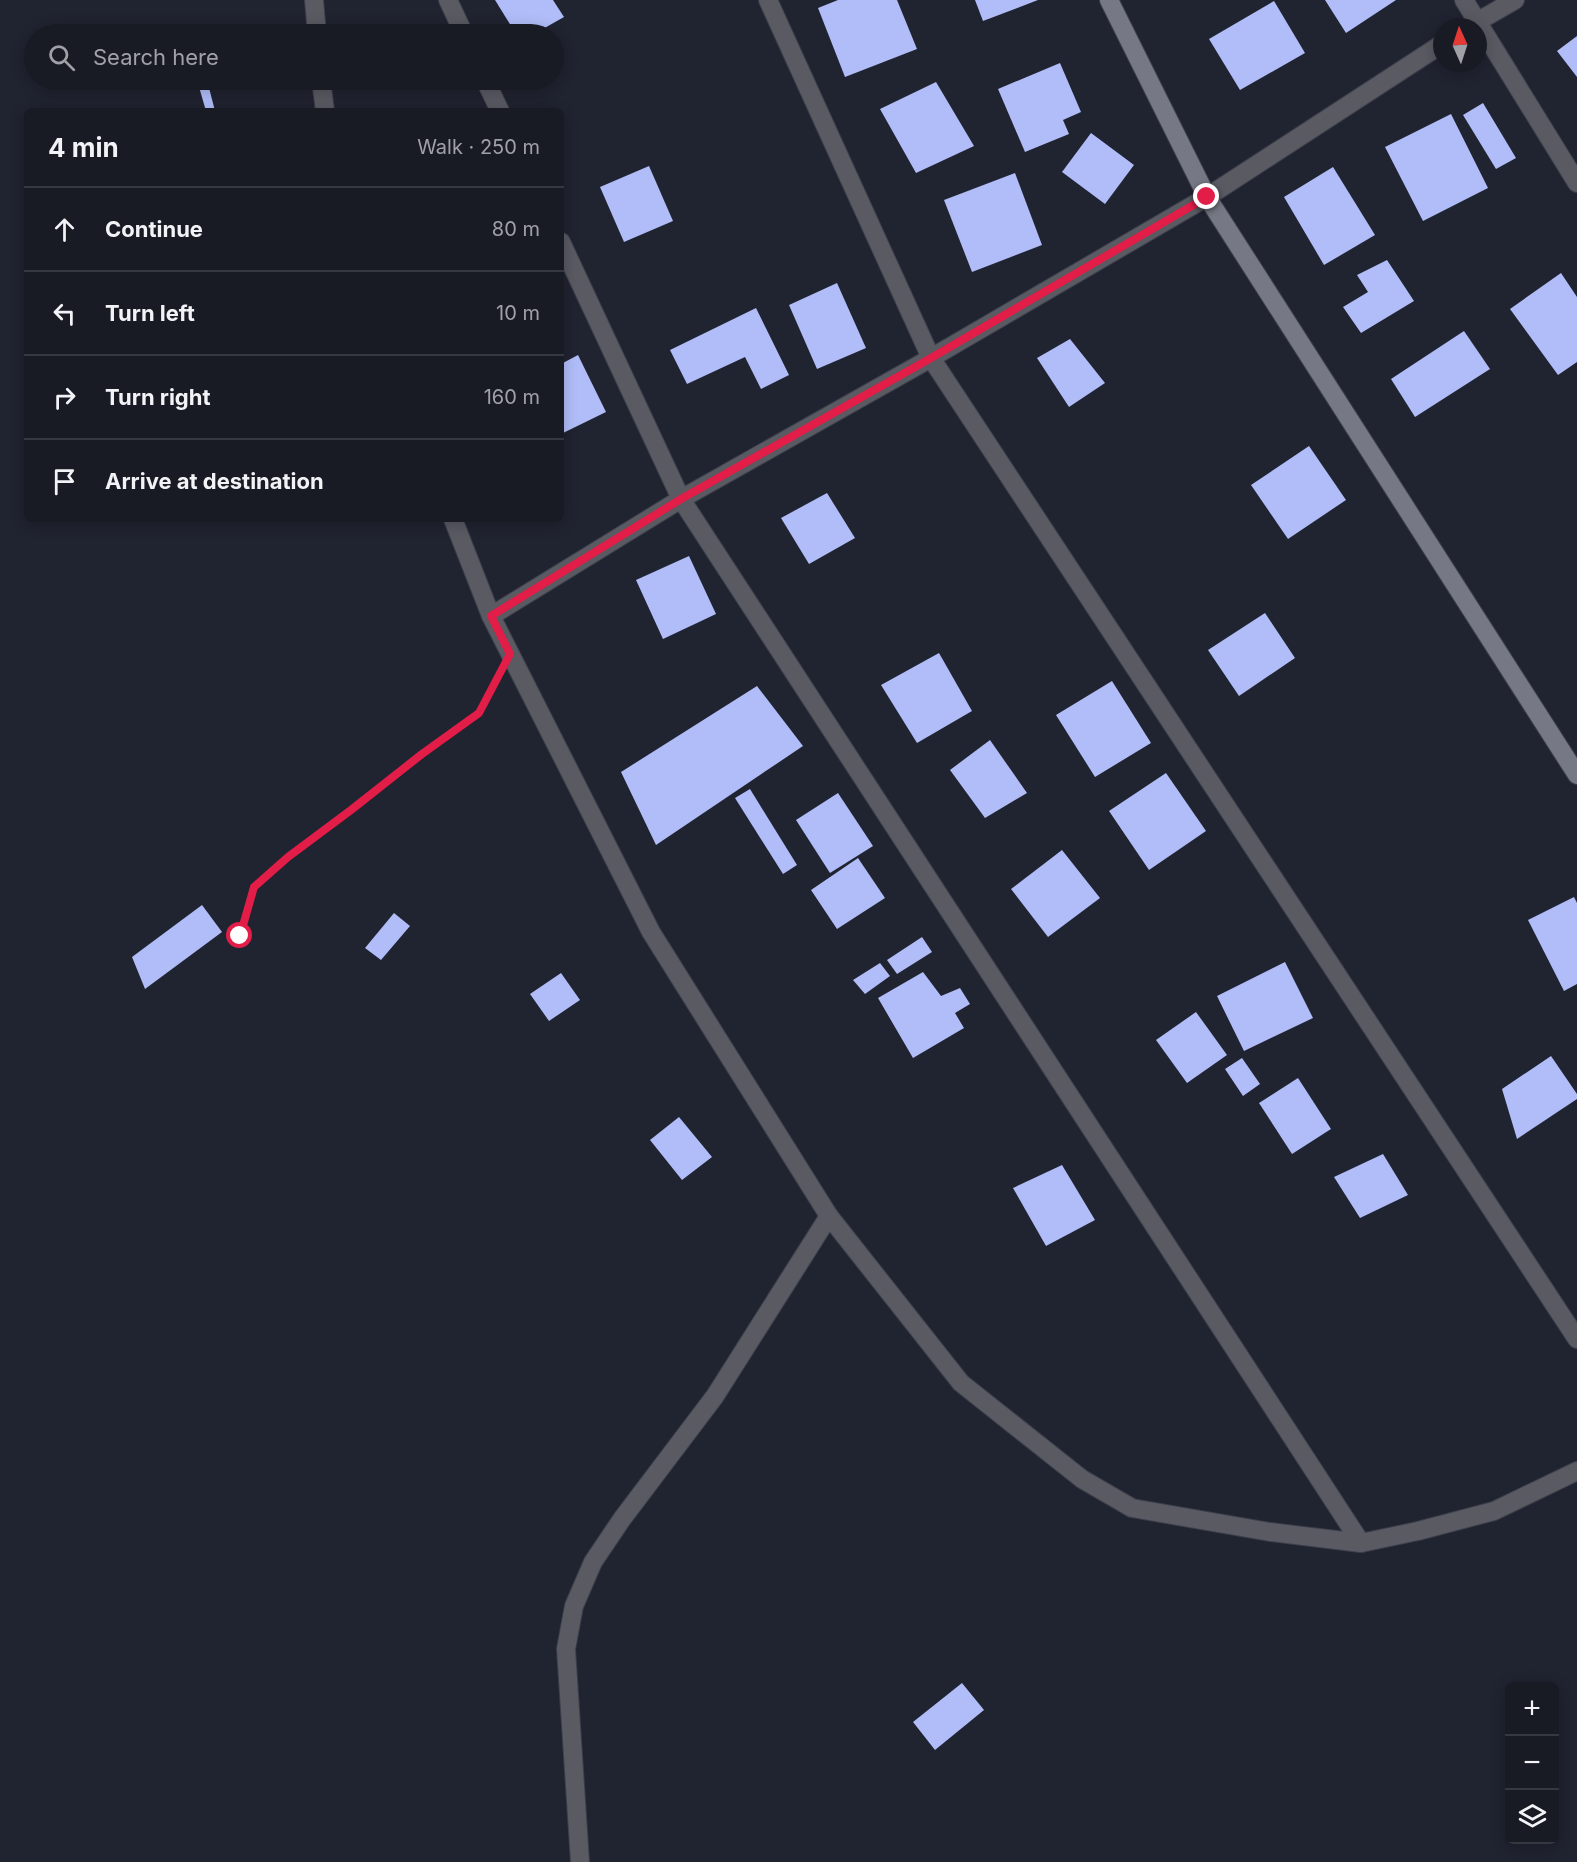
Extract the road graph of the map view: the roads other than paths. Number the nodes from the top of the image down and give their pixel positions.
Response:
1 (314, 0) edge
2 (448, 0) edge
3 (768, 0) edge
4 (1109, 0) edge
5 (1464, 0) edge
6 (1515, 0) edge
7 (1470, 18) edge
8 (1483, 18) edge
9 (316, 24) edge
10 (459, 24) edge
11 (1487, 47) edge
12 (1433, 50) edge
13 (322, 90) edge
14 (490, 90) edge
15 (325, 108) edge
16 (499, 108) edge
17 (1577, 183) edge
18 (1207, 197) junction
19 (564, 248) edge
20 (931, 358) junction
21 (681, 499) junction
22 (454, 522) edge
23 (491, 616) junction
24 (1577, 775) edge
25 (829, 1216) junction
26 (1577, 1339) edge
27 (1577, 1471) edge
28 (1360, 1543) junction
29 (580, 1862) edge

1 - 9 street
2 - 10 street
3 - 20 street
4 - 18 street
5 - 7 street
6 - 8 street
11 - 17 street
12 - 18 street
13 - 15 street
14 - 16 street
18 - 20 street
18 - 24 street
19 - 21 street
20 - 21 street
20 - 26 street
21 - 23 street
21 - 28 street
22 - 23 street
23 - 25 street
25 - 28 street
25 - 29 street
27 - 28 street

